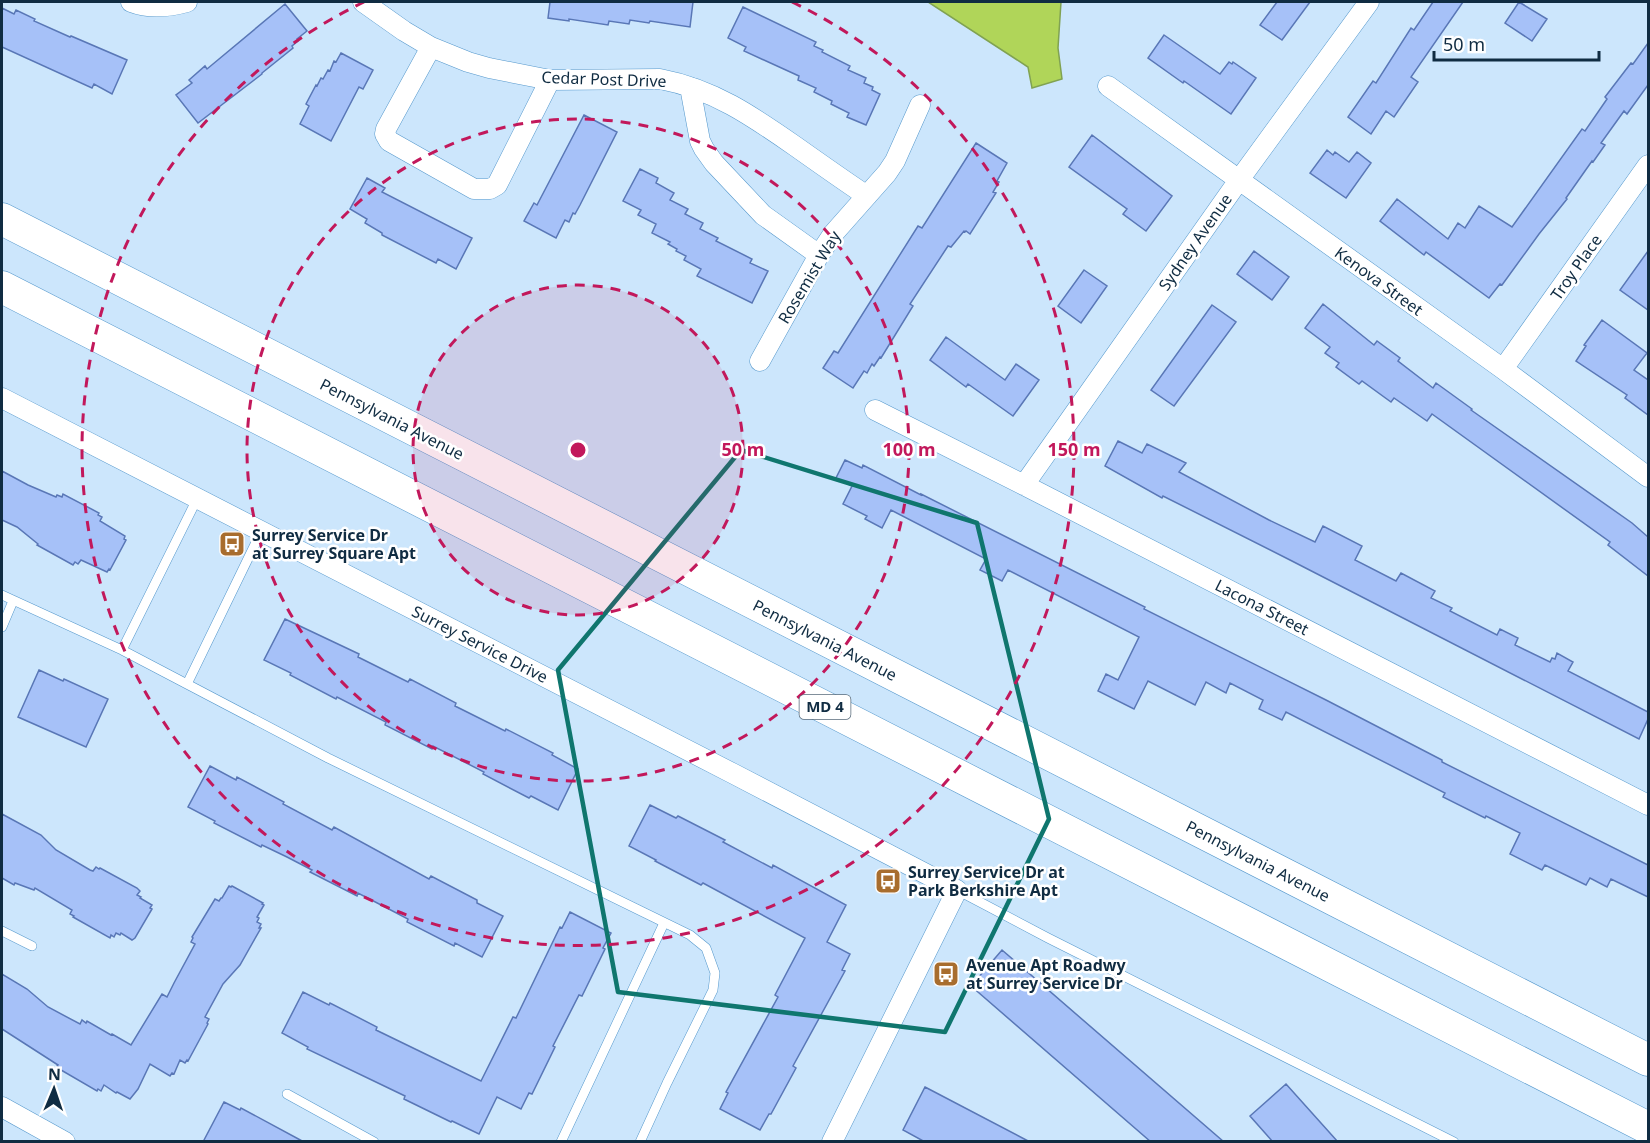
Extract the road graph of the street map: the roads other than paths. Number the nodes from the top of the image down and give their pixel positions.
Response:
1 (131, 2) edge
2 (187, 2) edge
3 (363, 2) edge
4 (1369, 2) edge
5 (431, 47) junction
6 (550, 80) junction
7 (1108, 86) dead end
8 (690, 87) junction
9 (920, 105) dead end
10 (1648, 165) edge
11 (1239, 180) junction
12 (867, 196) junction
13 (2, 219) edge
14 (819, 255) junction
15 (2, 287) edge
16 (760, 361) dead end
17 (1503, 369) junction
18 (2, 399) edge
19 (874, 410) dead end
20 (1648, 477) edge
21 (1024, 485) junction
22 (197, 500) junction
23 (261, 532) junction
24 (2, 595) edge
25 (13, 601) junction
26 (2, 627) edge
27 (122, 650) junction
28 (187, 684) junction
29 (1648, 806) edge
30 (957, 890) junction
31 (664, 923) junction
32 (2, 931) edge
33 (32, 946) dead end
34 (1648, 1060) edge
35 (287, 1094) dead end
36 (2, 1107) edge
37 (1648, 1128) edge
38 (65, 1142) edge
39 (374, 1142) edge
40 (561, 1142) edge
41 (640, 1142) edge
42 (832, 1142) edge
43 (1454, 1142) edge

1 - 2 street
3 - 5 street, Cedar Post Drive
4 - 11 street, Sydney Avenue
5 - 6 street, Cedar Post Drive
5 - 6 street
6 - 8 street, Cedar Post Drive
7 - 11 street, Kenova Street
8 - 12 street, Cedar Post Drive
8 - 14 street
9 - 12 street, Rosemist Way
10 - 17 street, Troy Place
11 - 17 street, Kenova Street
11 - 21 street, Sydney Avenue
12 - 14 street, Rosemist Way
13 - 34 highway, Pennsylvania Avenue
14 - 16 street, Rosemist Way
15 - 37 highway, MD 4
17 - 20 street, Kenova Street
18 - 22 street, Surrey Service Drive
19 - 21 street, Lacona Street
21 - 29 street, Lacona Street
22 - 23 street, Surrey Service Drive
22 - 27 lane
23 - 28 lane
23 - 30 street, Surrey Service Drive
24 - 25 lane
25 - 26 lane
25 - 27 lane
27 - 28 lane
28 - 31 lane
30 - 42 street
30 - 43 lane
31 - 40 lane
31 - 41 lane
32 - 33 lane
35 - 39 lane
36 - 38 street

